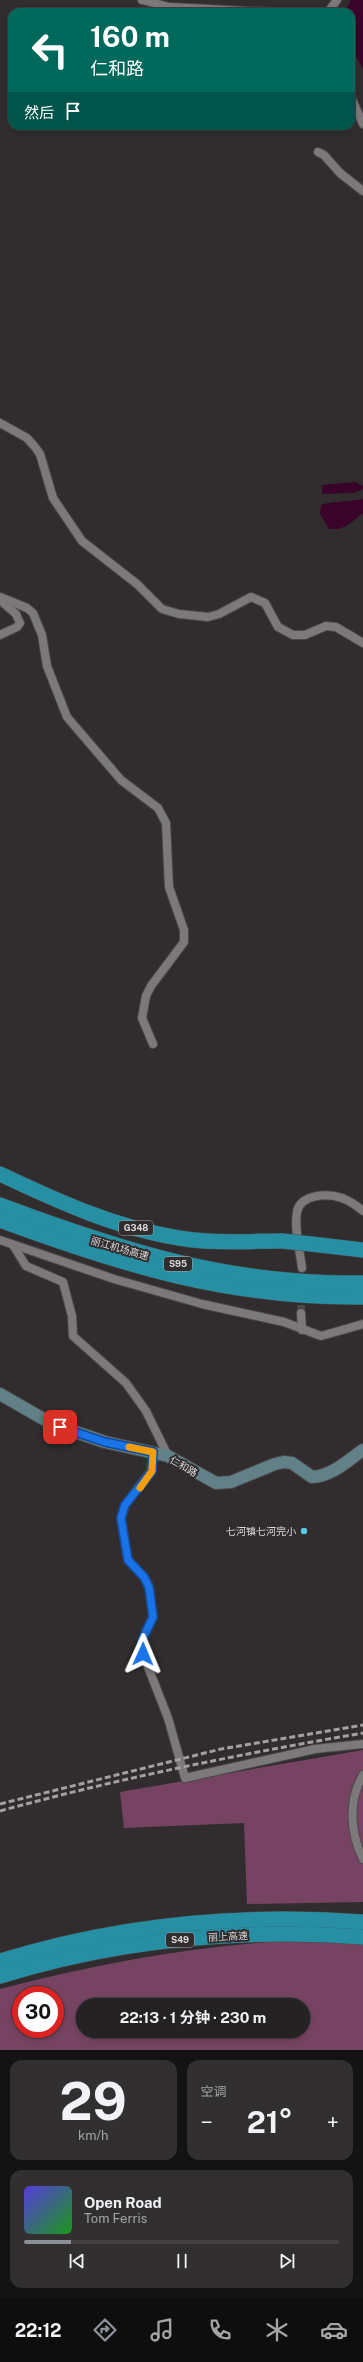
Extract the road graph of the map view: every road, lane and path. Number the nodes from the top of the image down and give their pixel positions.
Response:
1 (142, 0) edge
2 (189, 8) edge
3 (355, 106) edge
4 (363, 124) edge
5 (318, 152) dead end
6 (363, 191) edge
7 (0, 423) edge
8 (0, 599) edge
9 (0, 635) edge
10 (363, 643) edge
11 (153, 1044) dead end
12 (0, 1174) edge
13 (0, 1205) edge
14 (363, 1211) edge
15 (0, 1220) edge
16 (0, 1240) edge
17 (12, 1244) junction
18 (363, 1250) edge
19 (302, 1268) dead end
20 (363, 1283) edge
21 (363, 1297) edge
22 (301, 1313) tunnel mouth
23 (363, 1324) edge
24 (302, 1330) junction
25 (0, 1394) edge
26 (363, 1450) edge
27 (153, 1452) junction
28 (168, 1456) junction
29 (363, 1744) edge
30 (363, 1775) edge
31 (363, 1859) edge
32 (363, 1922) edge
33 (363, 1937) edge
34 (0, 1961) edge
35 (0, 1976) edge

1 - 2 street
3 - 4 street
5 - 6 street
7 - 10 street
8 - 9 street
8 - 11 street
12 - 18 highway, G348, bridge
13 - 20 highway, 丽江机场高速 / S95
14 - 19 street
15 - 21 highway, 丽江机场高速 / S95
16 - 17 street
17 - 24 street
17 - 28 street
22 - 24 street
23 - 24 street
25 - 27 street, 仁和路
26 - 28 street, 仁和路
27 - 28 street, 仁和路
27 - 29 street
30 - 31 street
32 - 34 highway, 丽上高速 / S49
33 - 35 highway, 丽上高速 / S49

